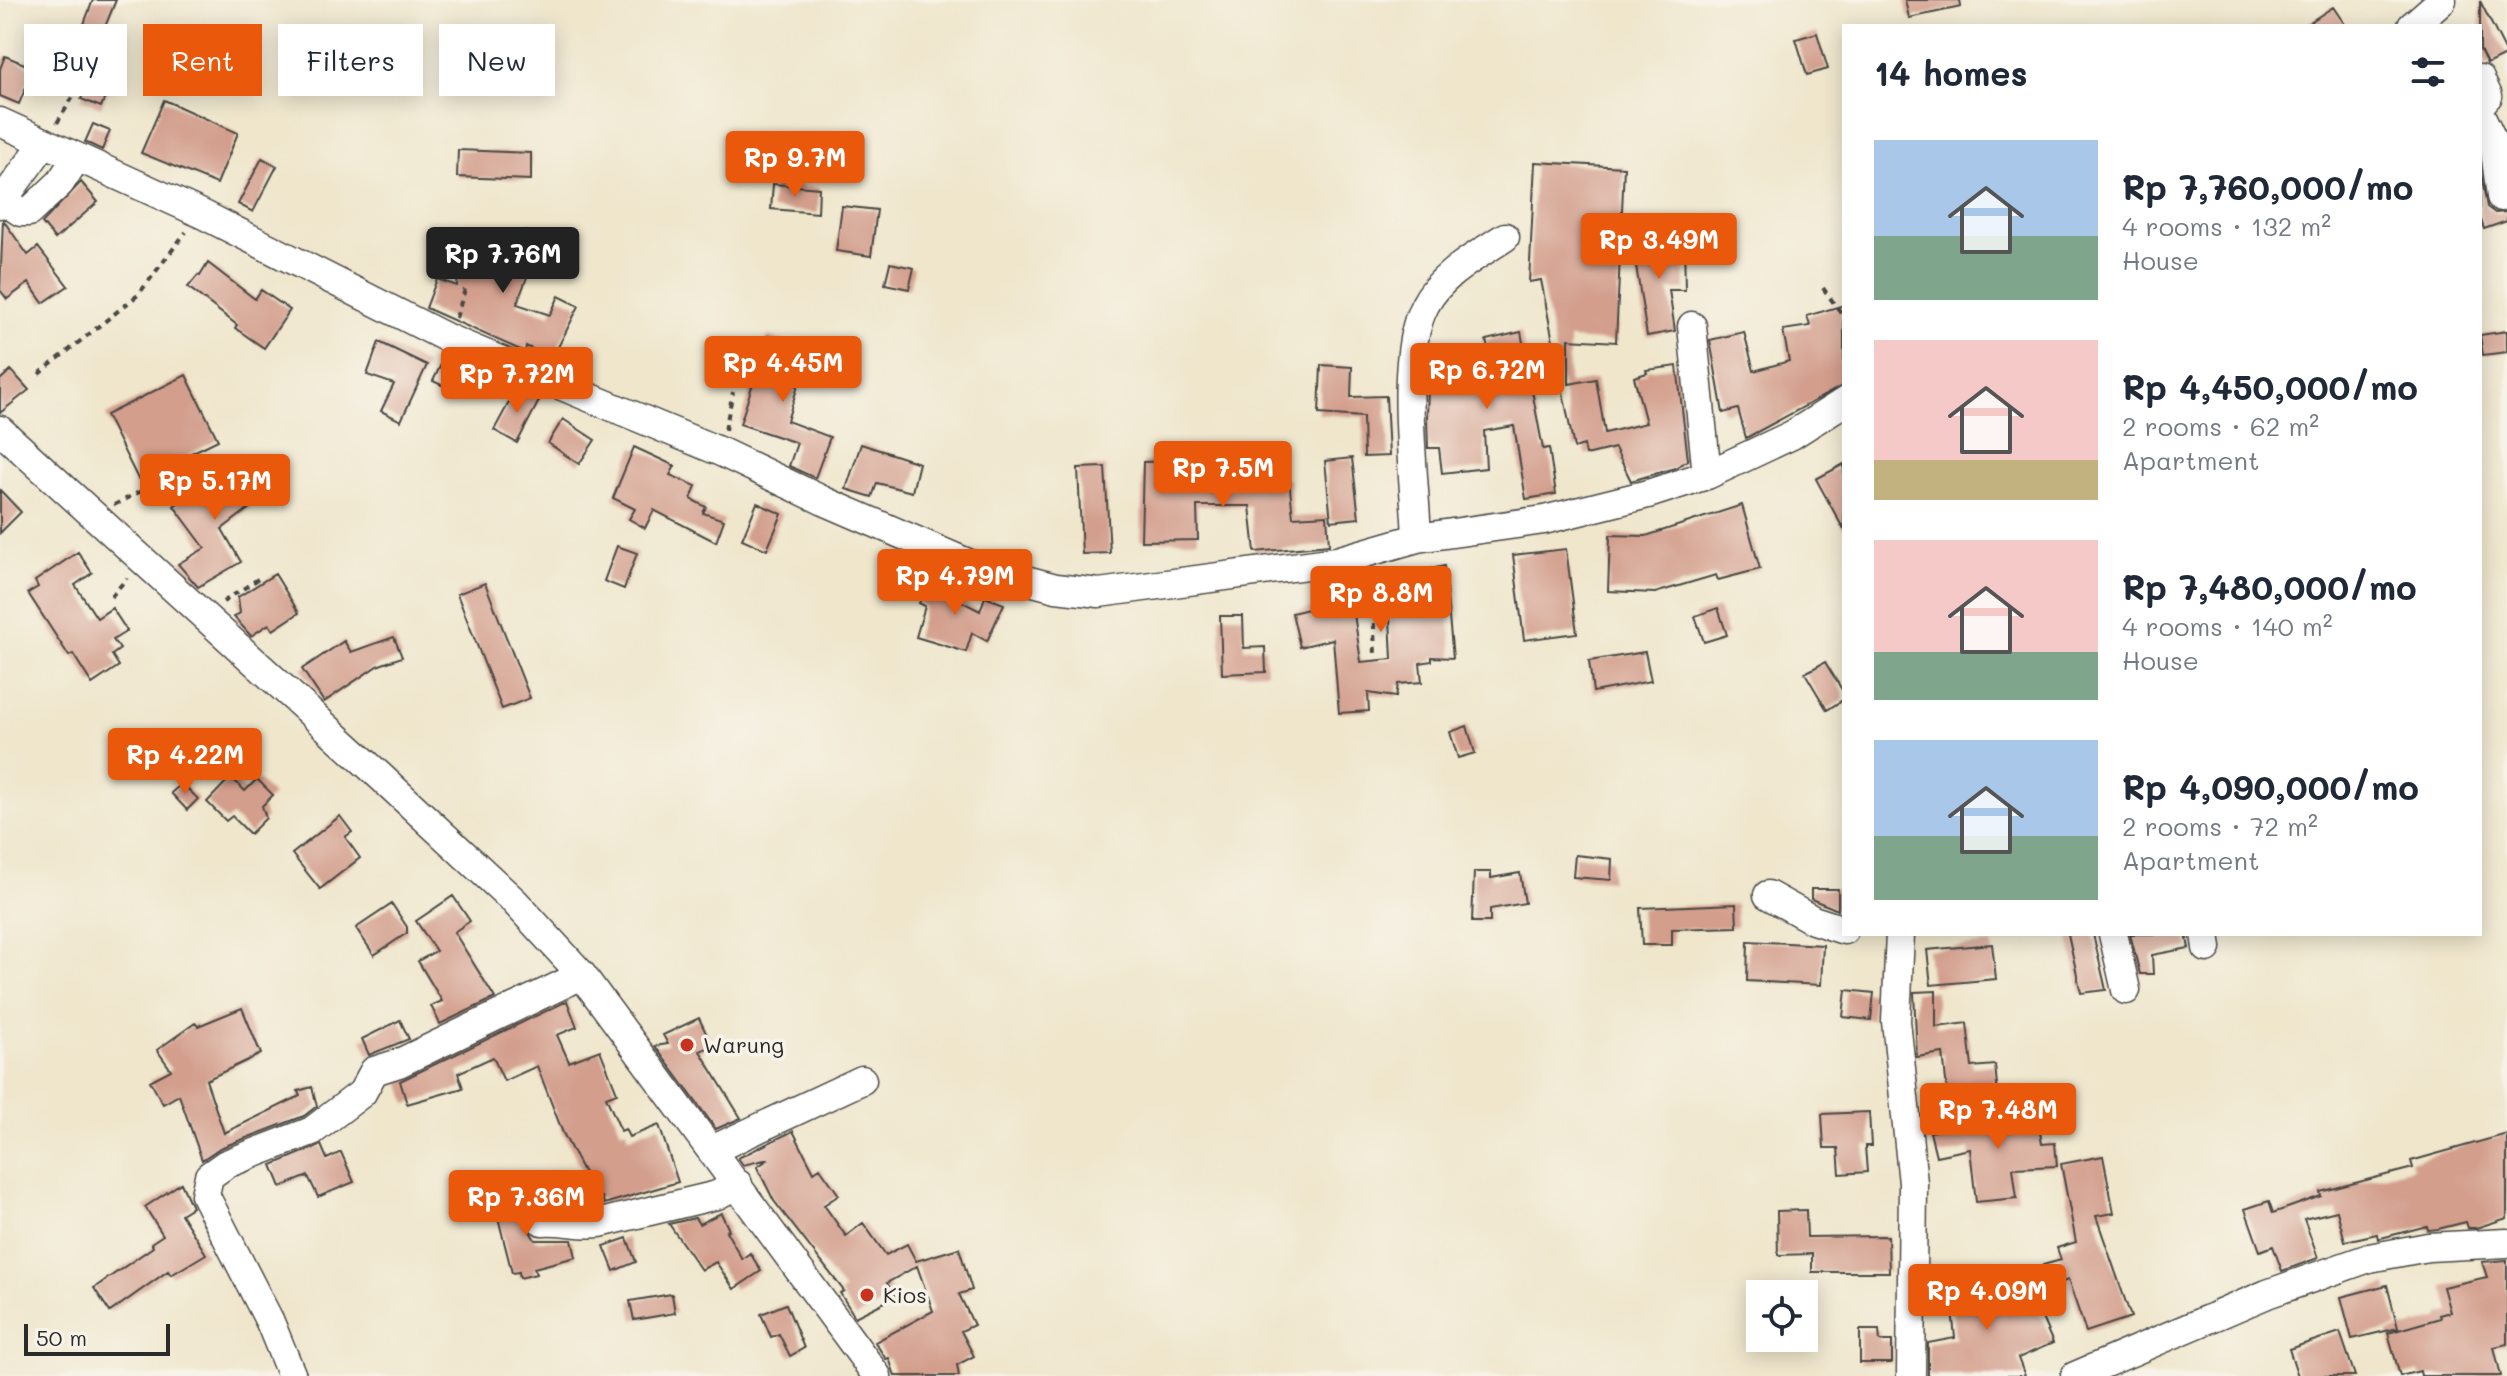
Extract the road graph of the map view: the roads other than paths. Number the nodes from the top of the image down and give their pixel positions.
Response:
1 (2482, 83) edge
2 (2482, 103) edge
3 (2482, 118) edge
4 (0, 122) edge
5 (45, 142) junction
6 (77, 157) junction
7 (2501, 197) dead end
8 (1, 202) edge
9 (1505, 237) dead end
10 (1692, 326) dead end
11 (1842, 407) edge
12 (0, 430) edge
13 (1707, 475) junction
14 (1417, 538) junction
15 (1768, 895) dead end
16 (1842, 929) edge
17 (1900, 936) edge
18 (2113, 936) edge
19 (570, 981) junction
20 (2126, 990) dead end
21 (862, 1080) dead end
22 (712, 1150) junction
23 (728, 1189) junction
24 (542, 1221) dead end
25 (2507, 1243) edge
26 (292, 1376) edge
27 (877, 1376) edge
28 (1911, 1376) edge
29 (2075, 1376) edge

1 - 2 street
3 - 7 street
4 - 5 street
5 - 6 street
5 - 8 street
6 - 8 street
6 - 14 street
9 - 14 street
10 - 13 street
11 - 13 street
12 - 19 street
13 - 14 street
15 - 16 street
17 - 28 street
18 - 20 street
19 - 22 street
19 - 26 street
21 - 22 street
22 - 23 street
23 - 24 street
23 - 27 street
25 - 29 street

